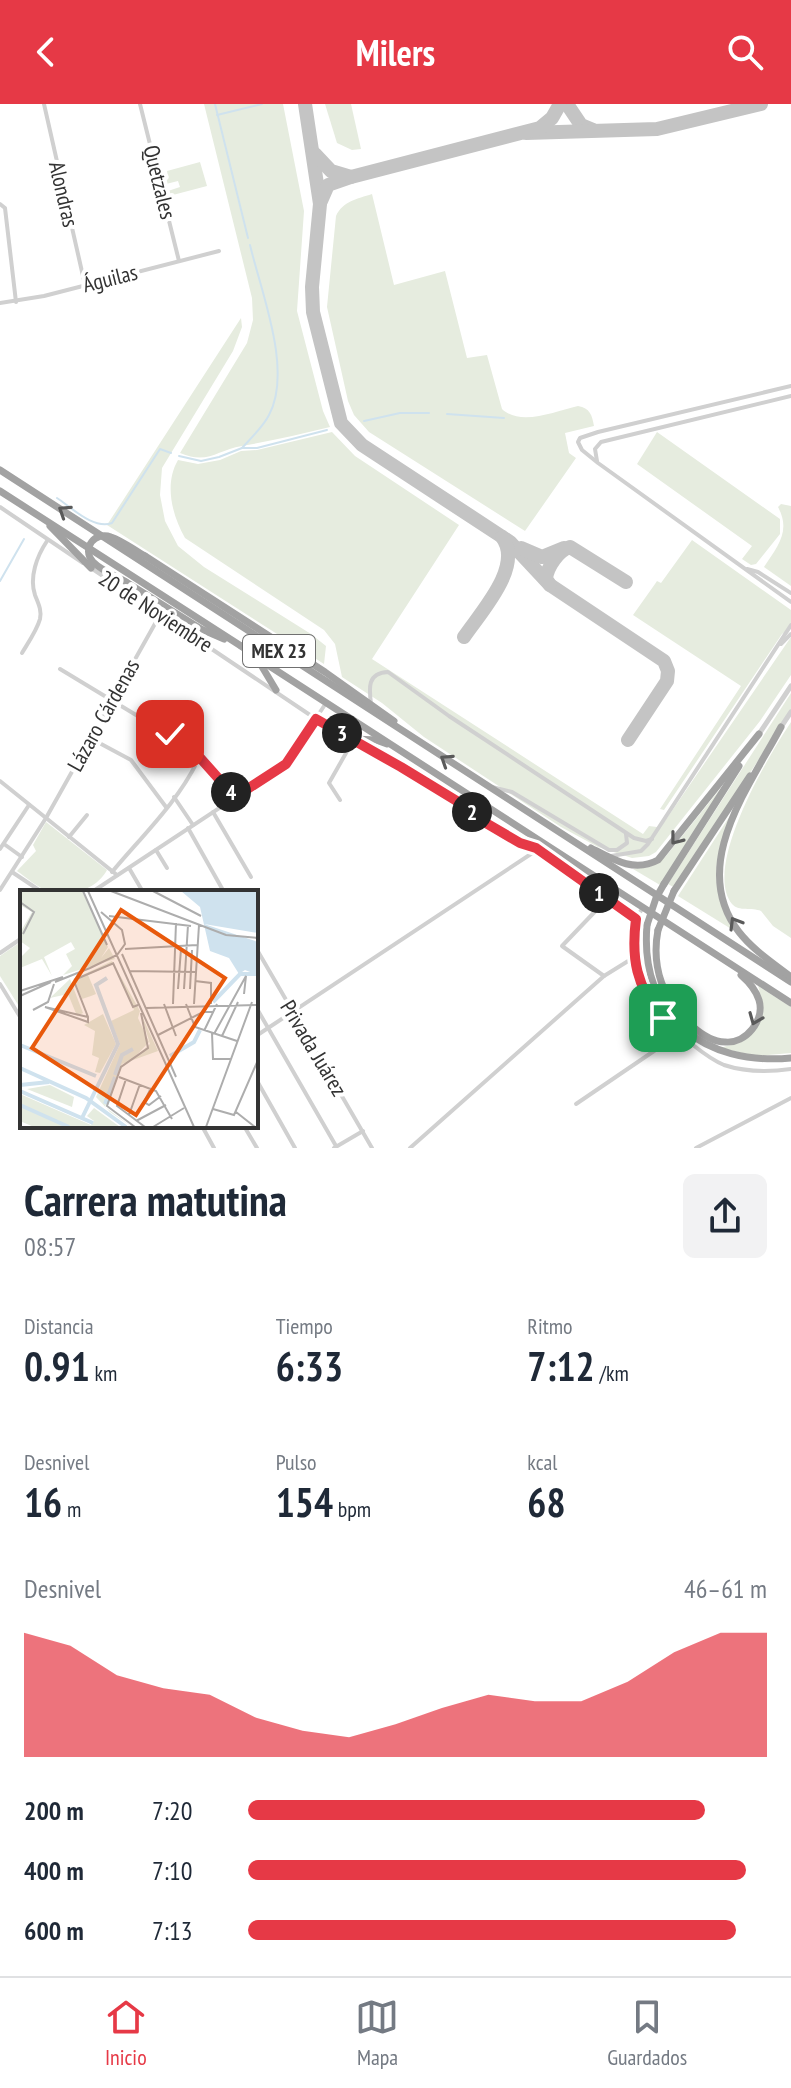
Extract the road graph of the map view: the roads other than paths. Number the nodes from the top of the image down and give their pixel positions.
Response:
1 (44, 104) edge
2 (140, 104) edge
3 (0, 204) edge
4 (219, 251) dead end
5 (179, 261) junction
6 (85, 285) junction
7 (16, 302) junction
8 (0, 303) edge
9 (791, 386) edge
10 (791, 396) edge
11 (598, 463) junction
12 (0, 470) edge
13 (0, 491) edge
14 (0, 507) edge
15 (40, 516) junction
16 (47, 541) junction
17 (91, 568) junction
18 (744, 569) junction
19 (791, 593) edge
20 (791, 602) edge
21 (161, 613) junction
22 (791, 625) edge
23 (791, 634) edge
24 (241, 646) junction
25 (776, 648) junction
26 (22, 653) dead end
27 (257, 658) junction
28 (60, 669) dead end
29 (791, 686) edge
30 (276, 690) junction
31 (111, 699) junction
32 (327, 702) junction
33 (371, 704) junction
34 (791, 712) edge
35 (316, 719) junction
36 (781, 727) junction
37 (759, 734) junction
38 (89, 737) junction
39 (354, 739) junction
40 (420, 743) junction
41 (401, 750) junction
42 (199, 758) junction
43 (0, 781) edge
44 (488, 787) junction
45 (174, 797) junction
46 (235, 797) junction
47 (340, 800) dead end
48 (29, 805) junction
49 (166, 807) junction
50 (213, 812) junction
51 (87, 815) dead end
52 (46, 818) junction
53 (191, 826) junction
54 (559, 832) junction
55 (625, 832) junction
56 (69, 837) junction
57 (652, 839) junction
58 (4, 844) junction
59 (0, 849) edge
60 (156, 849) junction
61 (538, 849) junction
62 (608, 856) junction
63 (22, 857) junction
64 (129, 868) junction
65 (167, 868) dead end
66 (12, 872) junction
67 (114, 874) junction
68 (251, 877) dead end
69 (0, 890) edge
70 (39, 890) edge
71 (96, 890) edge
72 (142, 890) edge
73 (223, 890) edge
74 (607, 899) junction
75 (643, 908) junction
76 (636, 919) junction
77 (20, 939) edge
78 (258, 952) edge
79 (0, 953) edge
80 (633, 958) junction
81 (720, 958) junction
82 (604, 976) junction
83 (791, 979) edge
84 (0, 984) edge
85 (791, 1003) edge
86 (258, 1010) edge
87 (292, 1013) junction
88 (20, 1017) edge
89 (268, 1028) junction
90 (679, 1034) junction
91 (258, 1035) edge
92 (791, 1058) edge
93 (791, 1069) edge
94 (258, 1083) edge
95 (791, 1098) edge
96 (576, 1104) dead end
97 (203, 1128) edge
98 (245, 1128) edge
99 (363, 1131) junction
100 (335, 1147) edge
101 (214, 1148) edge
102 (257, 1148) edge
103 (295, 1148) edge
104 (372, 1148) edge
105 (410, 1148) edge
106 (696, 1148) edge

1 - 6 street, Alondras
2 - 5 street, Quetzales
3 - 7 street
4 - 5 street, Águilas
5 - 6 street, Águilas
6 - 7 street, Águilas
7 - 8 street, Águilas
9 - 11 street
10 - 11 street
11 - 18 street
40 -> 12 highway, MEX 23
13 - 15 highway, MEX 23
14 - 16 street, 20 de Noviembre
15 - 17 highway
15 - 24 highway, MEX 23
16 - 17 street, 20 de Noviembre
16 - 26 street
17 - 21 street, 20 de Noviembre
18 - 19 street
18 - 20 street
21 - 30 street, 20 de Noviembre
21 - 31 street, Lázaro Cárdenas
22 - 25 street
23 - 25 street
24 - 27 main road, MEX 23
24 - 33 highway, bridge
25 - 57 street
27 - 30 highway
27 - 32 highway, MEX 23
28 - 31 street
29 - 37 street
30 - 35 street, 20 de Noviembre
31 - 38 street, Lázaro Cárdenas
31 - 42 street
32 - 35 street
32 - 41 highway, MEX 23
33 - 40 highway
33 - 55 street
34 - 36 street
35 - 39 street, 20 de Noviembre
35 - 46 street
81 -> 36 highway, bridge
83 -> 36 highway
37 -> 62 highway
37 - 92 highway, bridge
38 - 49 street
38 - 52 street, Lázaro Cárdenas
39 - 41 highway
39 - 47 street
39 - 61 street, 20 de Noviembre
44 -> 40 highway, MEX 23
41 - 75 highway, MEX 23
42 - 45 street
42 - 46 street
43 - 48 street
44 - 54 highway, MEX 23
44 - 55 street
45 - 49 street
45 - 53 street
46 - 50 street
48 - 52 street
48 - 58 street
49 - 67 street
50 - 53 street
50 - 68 street
51 - 56 street
52 - 56 street
52 - 63 street, Lázaro Cárdenas
53 - 60 street
53 - 73 street
54 - 62 highway
54 - 83 highway, MEX 23
55 - 57 street
56 - 67 street
57 - 62 street
58 - 59 street
58 - 63 street
60 - 64 street
60 - 65 street
61 - 74 street, 20 de Noviembre
61 - 87 street
63 - 66 street, Lázaro Cárdenas
64 - 67 street
64 - 72 street
66 - 69 street, Lázaro Cárdenas
66 - 70 street
67 - 71 street
74 - 76 street, 20 de Noviembre
74 - 82 street
75 - 76 street
75 - 81 highway, MEX 23
76 - 80 street
77 - 79 street
78 - 87 street, Privada Juárez
80 - 82 street
80 - 90 street
81 - 85 highway, MEX 23
82 - 105 street
84 - 88 street
86 - 89 street
87 - 89 street
87 - 99 street, Privada Juárez
89 - 91 street
89 - 100 street
90 - 93 street
90 - 96 street
94 - 103 street
95 - 106 street
97 - 101 street
98 - 102 street
99 - 100 street
99 - 104 street, Privada Juárez

